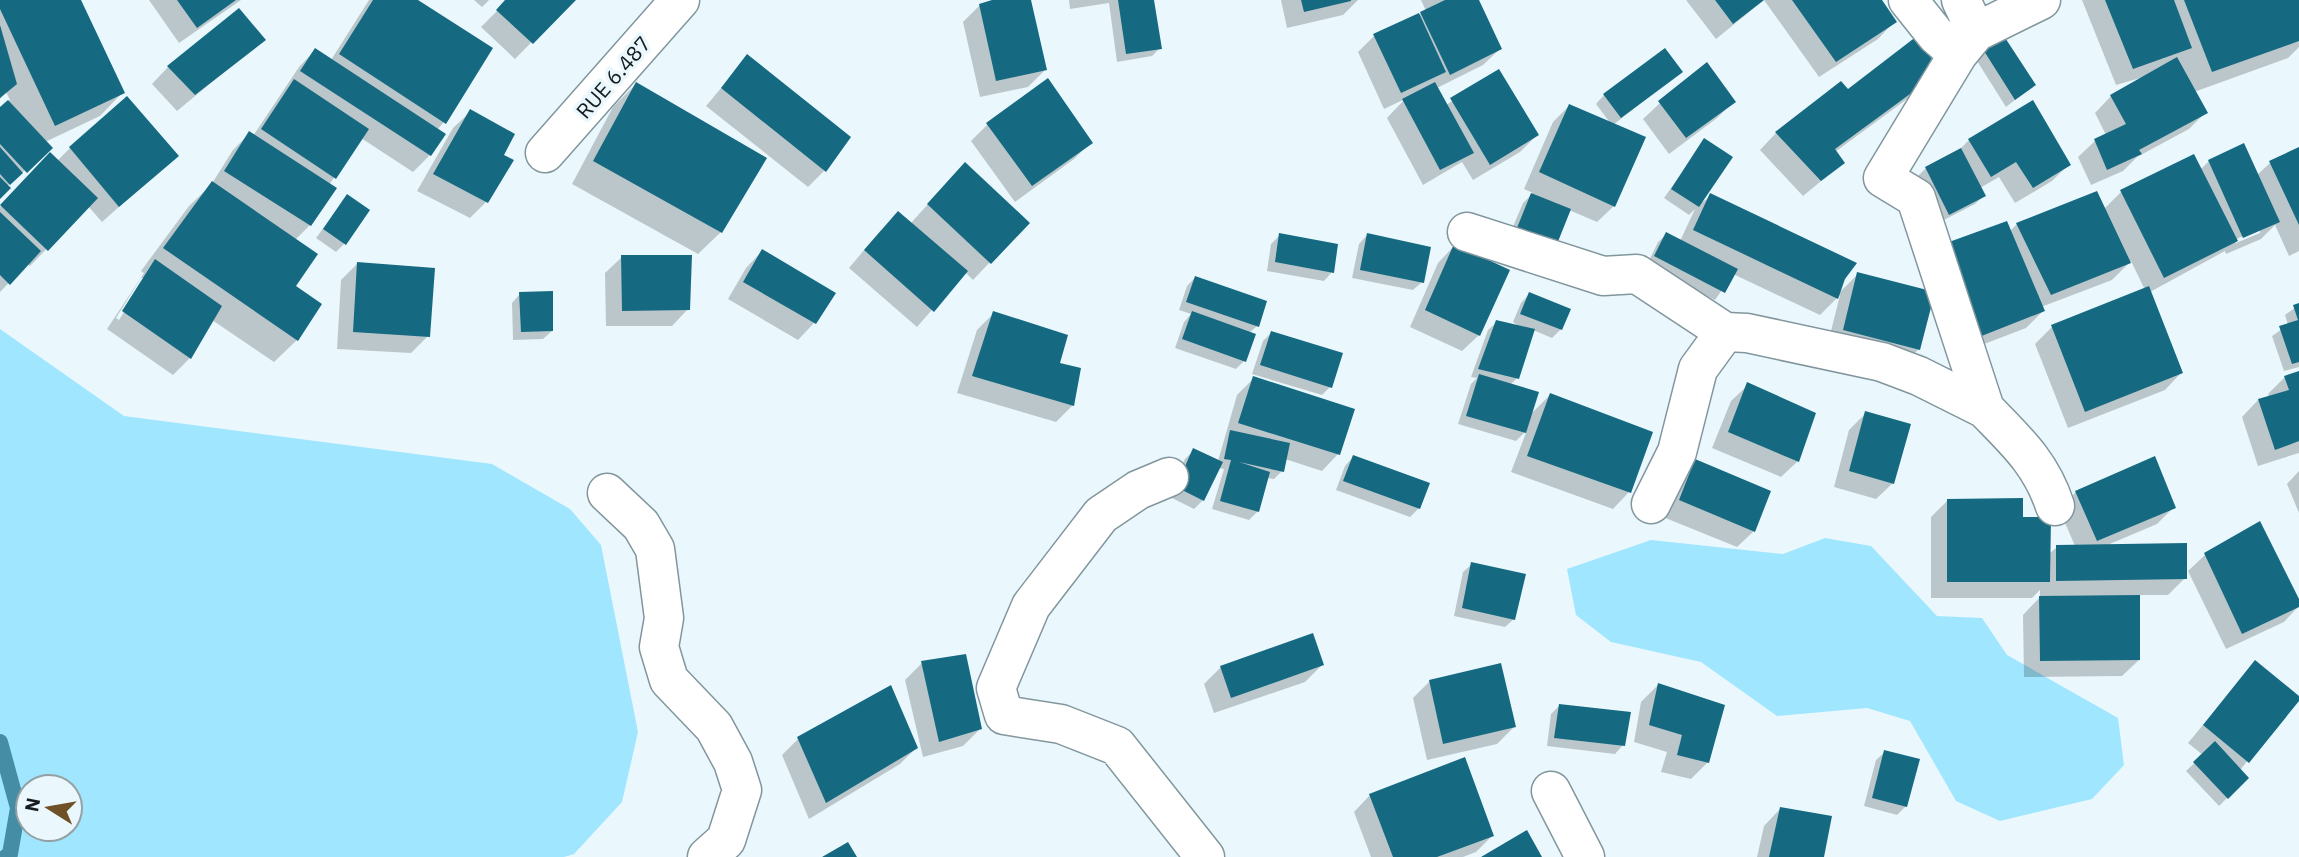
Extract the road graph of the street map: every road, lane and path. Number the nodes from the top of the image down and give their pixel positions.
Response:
1 (680, 0) edge
2 (1908, 0) edge
3 (2041, 0) edge
4 (1965, 29) edge
5 (545, 153) dead end
6 (1468, 232) dead end
7 (1725, 332) junction
8 (1985, 409) junction
9 (1169, 477) dead end
10 (607, 493) dead end
11 (1651, 504) dead end
12 (2055, 506) dead end
13 (1551, 791) dead end
14 (707, 857) edge
15 (1205, 857) edge
16 (1585, 857) edge

1 - 5 street, RUE 6.487
2 - 4 street
3 - 4 street
4 - 8 street
6 - 7 street
7 - 8 street
7 - 11 street
8 - 12 street
9 - 15 street
10 - 14 street
13 - 16 street

